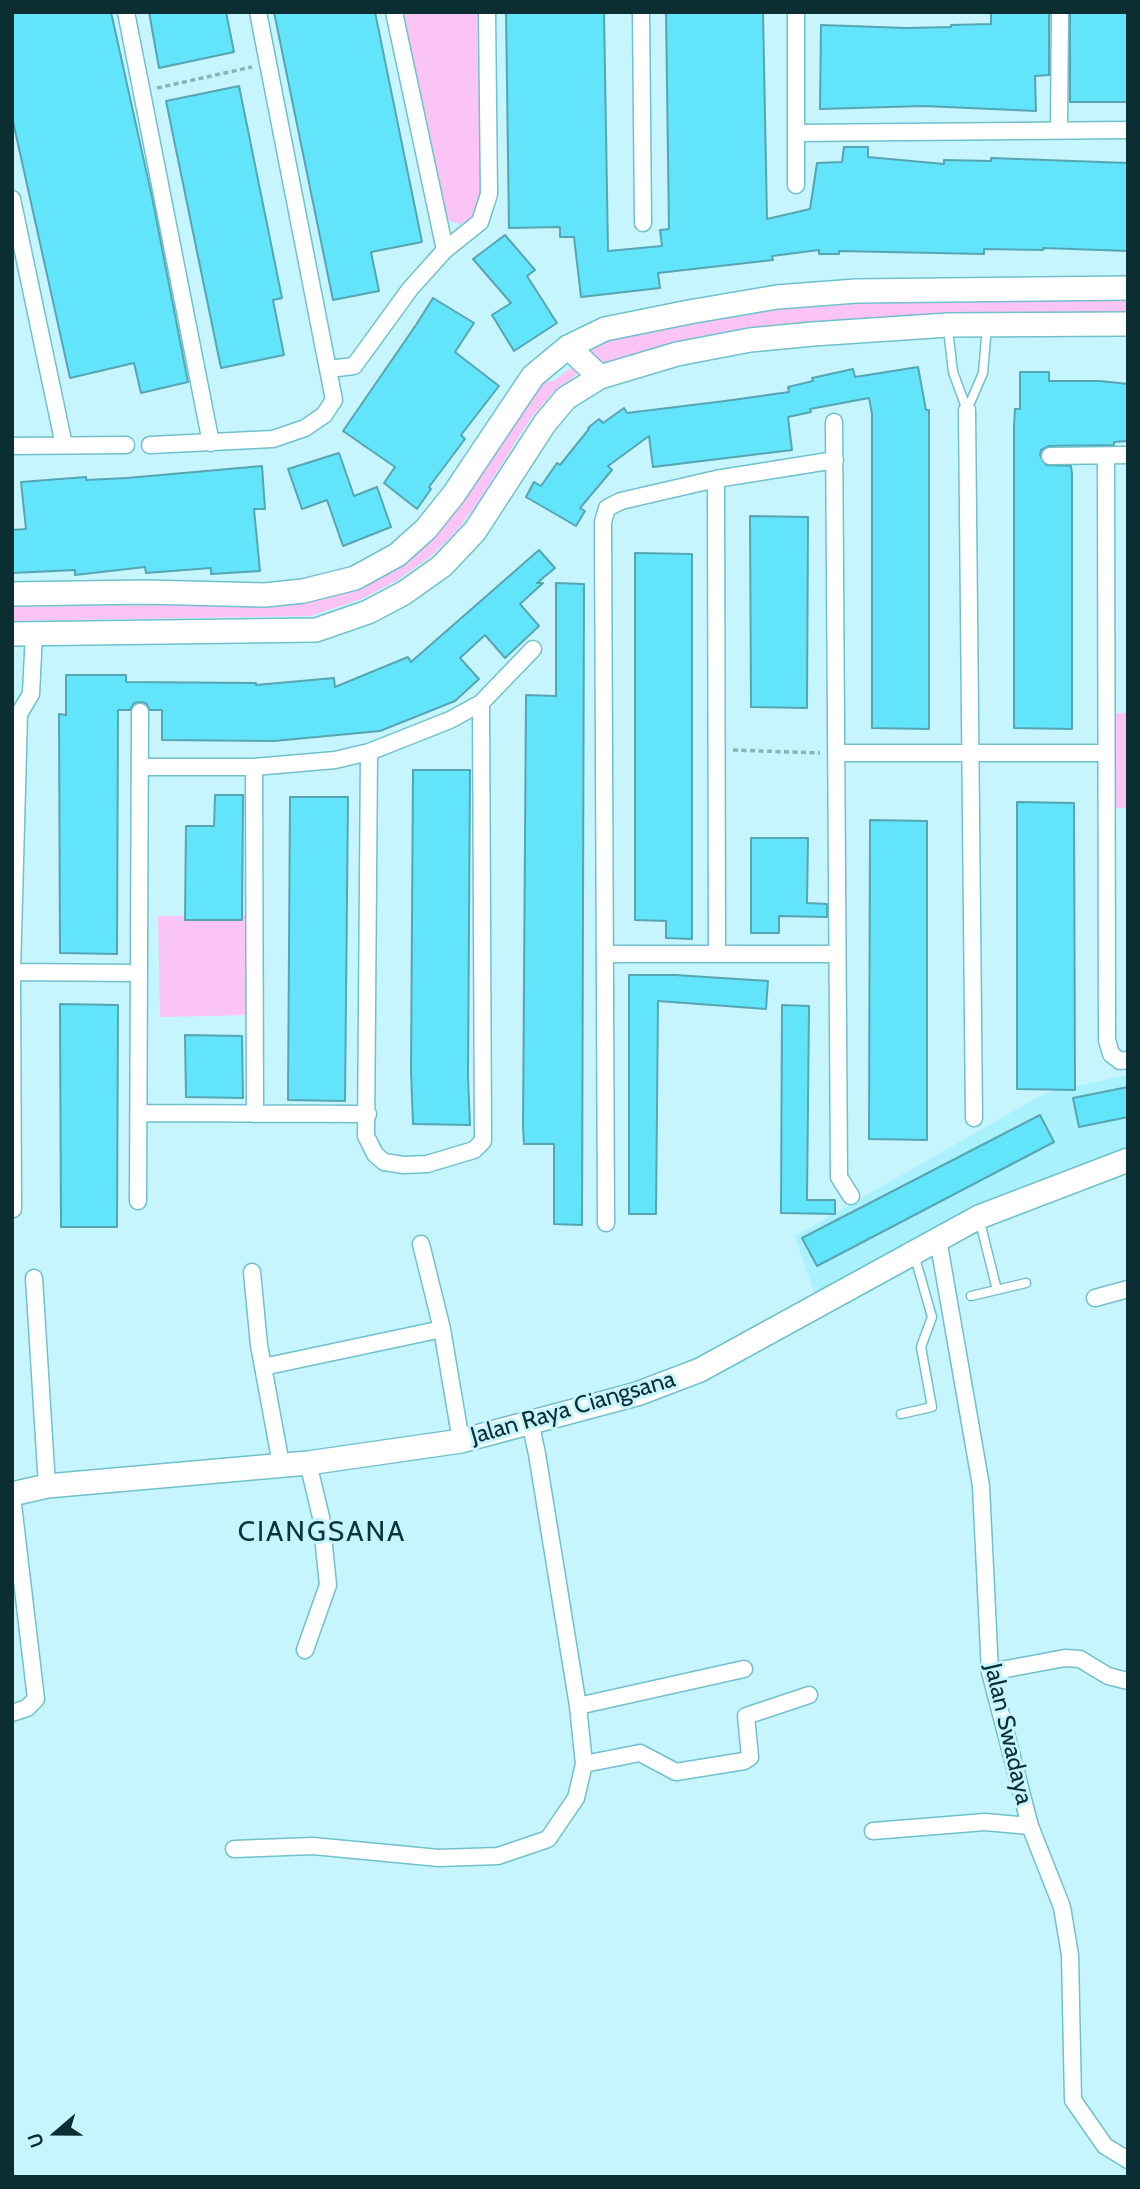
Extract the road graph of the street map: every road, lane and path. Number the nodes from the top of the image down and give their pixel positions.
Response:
1 (126, 12) edge
2 (258, 12) edge
3 (394, 12) edge
4 (487, 12) edge
5 (641, 12) edge
6 (796, 12) edge
7 (1060, 12) edge
8 (268, 64) junction
9 (142, 91) junction
10 (1128, 130) edge
11 (1059, 131) junction
12 (796, 132) junction
13 (796, 185) dead end
14 (12, 199) edge
15 (643, 223) dead end
16 (444, 250) junction
17 (1128, 288) edge
18 (1128, 324) edge
19 (947, 325) junction
20 (987, 326) junction
21 (568, 347) junction
22 (329, 369) junction
23 (600, 377) junction
24 (967, 410) junction
25 (834, 422) dead end
26 (211, 443) junction
27 (126, 444) dead end
28 (64, 445) junction
29 (150, 445) dead end
30 (12, 446) edge
31 (1128, 455) edge
32 (1050, 456) dead end
33 (1106, 456) junction
34 (835, 460) junction
35 (716, 479) junction
36 (12, 594) edge
37 (23, 633) edge
38 (533, 649) dead end
39 (481, 703) junction
40 (16, 710) edge
41 (140, 712) dead end
42 (717, 750) junction
43 (369, 752) junction
44 (971, 752) junction
45 (836, 753) junction
46 (1105, 753) junction
47 (254, 766) junction
48 (140, 767) junction
49 (606, 954) junction
50 (717, 954) junction
51 (837, 954) junction
52 (12, 972) edge
53 (138, 973) junction
54 (1128, 1059) edge
55 (138, 1113) junction
56 (255, 1114) junction
57 (368, 1114) junction
58 (974, 1118) dead end
59 (1128, 1160) edge
60 (851, 1196) dead end
61 (138, 1200) dead end
62 (13, 1209) edge
63 (979, 1217) junction
64 (606, 1223) dead end
65 (938, 1239) junction
66 (421, 1244) dead end
67 (913, 1252) junction
68 (252, 1272) dead end
69 (34, 1278) dead end
70 (1026, 1283) dead end
71 (1128, 1289) edge
72 (997, 1290) junction
73 (971, 1296) dead end
74 (1095, 1298) dead end
75 (442, 1329) junction
76 (263, 1367) junction
77 (901, 1414) dead end
78 (530, 1421) junction
79 (461, 1441) junction
80 (308, 1462) junction
81 (281, 1464) junction
82 (47, 1486) junction
83 (12, 1495) edge
84 (305, 1650) dead end
85 (744, 1669) dead end
86 (990, 1672) junction
87 (1128, 1681) edge
88 (809, 1695) dead end
89 (578, 1706) junction
90 (12, 1713) edge
91 (584, 1764) junction
92 (1030, 1826) junction
93 (873, 1831) dead end
94 (234, 1849) dead end
95 (1128, 2160) edge

1 - 9 street
2 - 8 street
3 - 16 street
4 - 16 street
5 - 15 street
6 - 12 street
7 - 11 street
8 - 9 path
8 - 22 street
9 - 26 street
10 - 11 street
11 - 12 street
12 - 13 street
14 - 28 street
16 - 22 street
17 - 21 street
18 - 20 street
19 - 20 street
19 - 23 street
19 - 24 lane
20 - 24 lane
21 - 23 street
21 - 36 street
22 - 26 street
23 - 37 street
24 - 44 street
25 - 34 street
26 - 29 street
27 - 28 street
28 - 30 street
31 - 33 street
32 - 33 street
33 - 46 street
34 - 35 street
34 - 45 street
35 - 42 street
35 - 49 street
37 - 40 street
38 - 39 street
39 - 43 street
39 - 57 street
40 - 52 street
41 - 48 street
42 - 45 path
42 - 50 street
43 - 47 street
43 - 57 street
44 - 45 street
44 - 46 street
44 - 58 street
45 - 51 street
46 - 54 street
47 - 48 street
47 - 56 street
48 - 53 street
49 - 50 street
49 - 64 street
50 - 51 street
51 - 60 street
52 - 53 street
52 - 62 street
53 - 55 street
55 - 56 street
55 - 61 street
56 - 57 street
59 - 63 street, Jalan Raya Ciangsana
63 - 65 street, Jalan Raya Ciangsana
63 - 72 lane
65 - 67 street, Jalan Raya Ciangsana
65 - 86 street, Jalan Swadaya
66 - 75 street
67 - 77 lane
67 - 78 street, Jalan Raya Ciangsana
68 - 76 street
69 - 82 street
70 - 72 lane
71 - 74 street
72 - 73 lane
75 - 76 street
75 - 79 street
76 - 81 street
78 - 79 street, Jalan Raya Ciangsana
78 - 89 street
79 - 80 street, Jalan Raya Ciangsana
80 - 81 street, Jalan Raya Ciangsana
80 - 84 street
81 - 82 street, Jalan Raya Ciangsana
82 - 83 street, Jalan Raya Ciangsana
83 - 90 street
85 - 89 street
86 - 87 street
86 - 92 street, Jalan Swadaya
88 - 91 street
89 - 91 street
91 - 94 street
92 - 93 street
92 - 95 street, Jalan Swadaya

